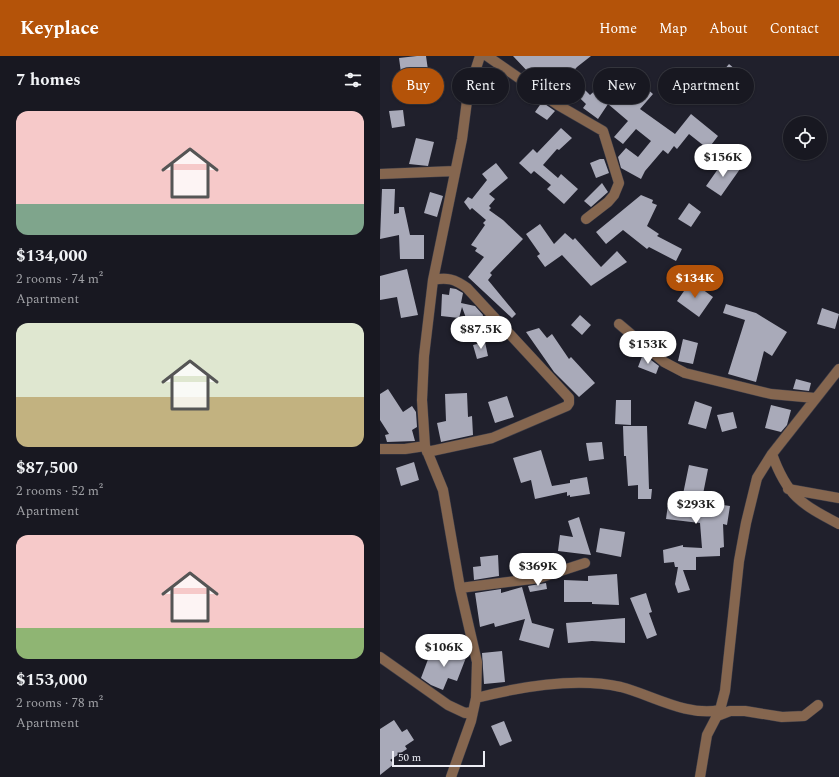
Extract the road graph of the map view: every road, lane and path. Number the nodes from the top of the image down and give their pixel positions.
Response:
1 (480, 56) edge
2 (487, 56) edge
3 (455, 171) junction
4 (380, 174) edge
5 (586, 219) dead end
6 (433, 280) junction
7 (619, 324) dead end
8 (839, 370) edge
9 (815, 398) junction
10 (380, 449) edge
11 (426, 449) junction
12 (772, 454) junction
13 (788, 488) junction
14 (839, 498) edge
15 (839, 524) edge
16 (584, 564) dead end
17 (460, 588) junction
18 (380, 657) edge
19 (476, 698) junction
20 (818, 705) dead end
21 (473, 712) junction
22 (718, 713) junction
23 (452, 776) edge
24 (700, 777) edge

1 - 3 street
2 - 5 street
3 - 4 street
3 - 6 street
6 - 11 street
6 - 11 street
7 - 9 street
8 - 9 street
9 - 12 street
10 - 11 street
11 - 17 street
12 - 13 street
12 - 22 street
13 - 14 street
13 - 15 street
16 - 17 street
17 - 19 street
18 - 21 street
19 - 21 street
19 - 22 street
20 - 22 street
21 - 23 street
22 - 24 street

